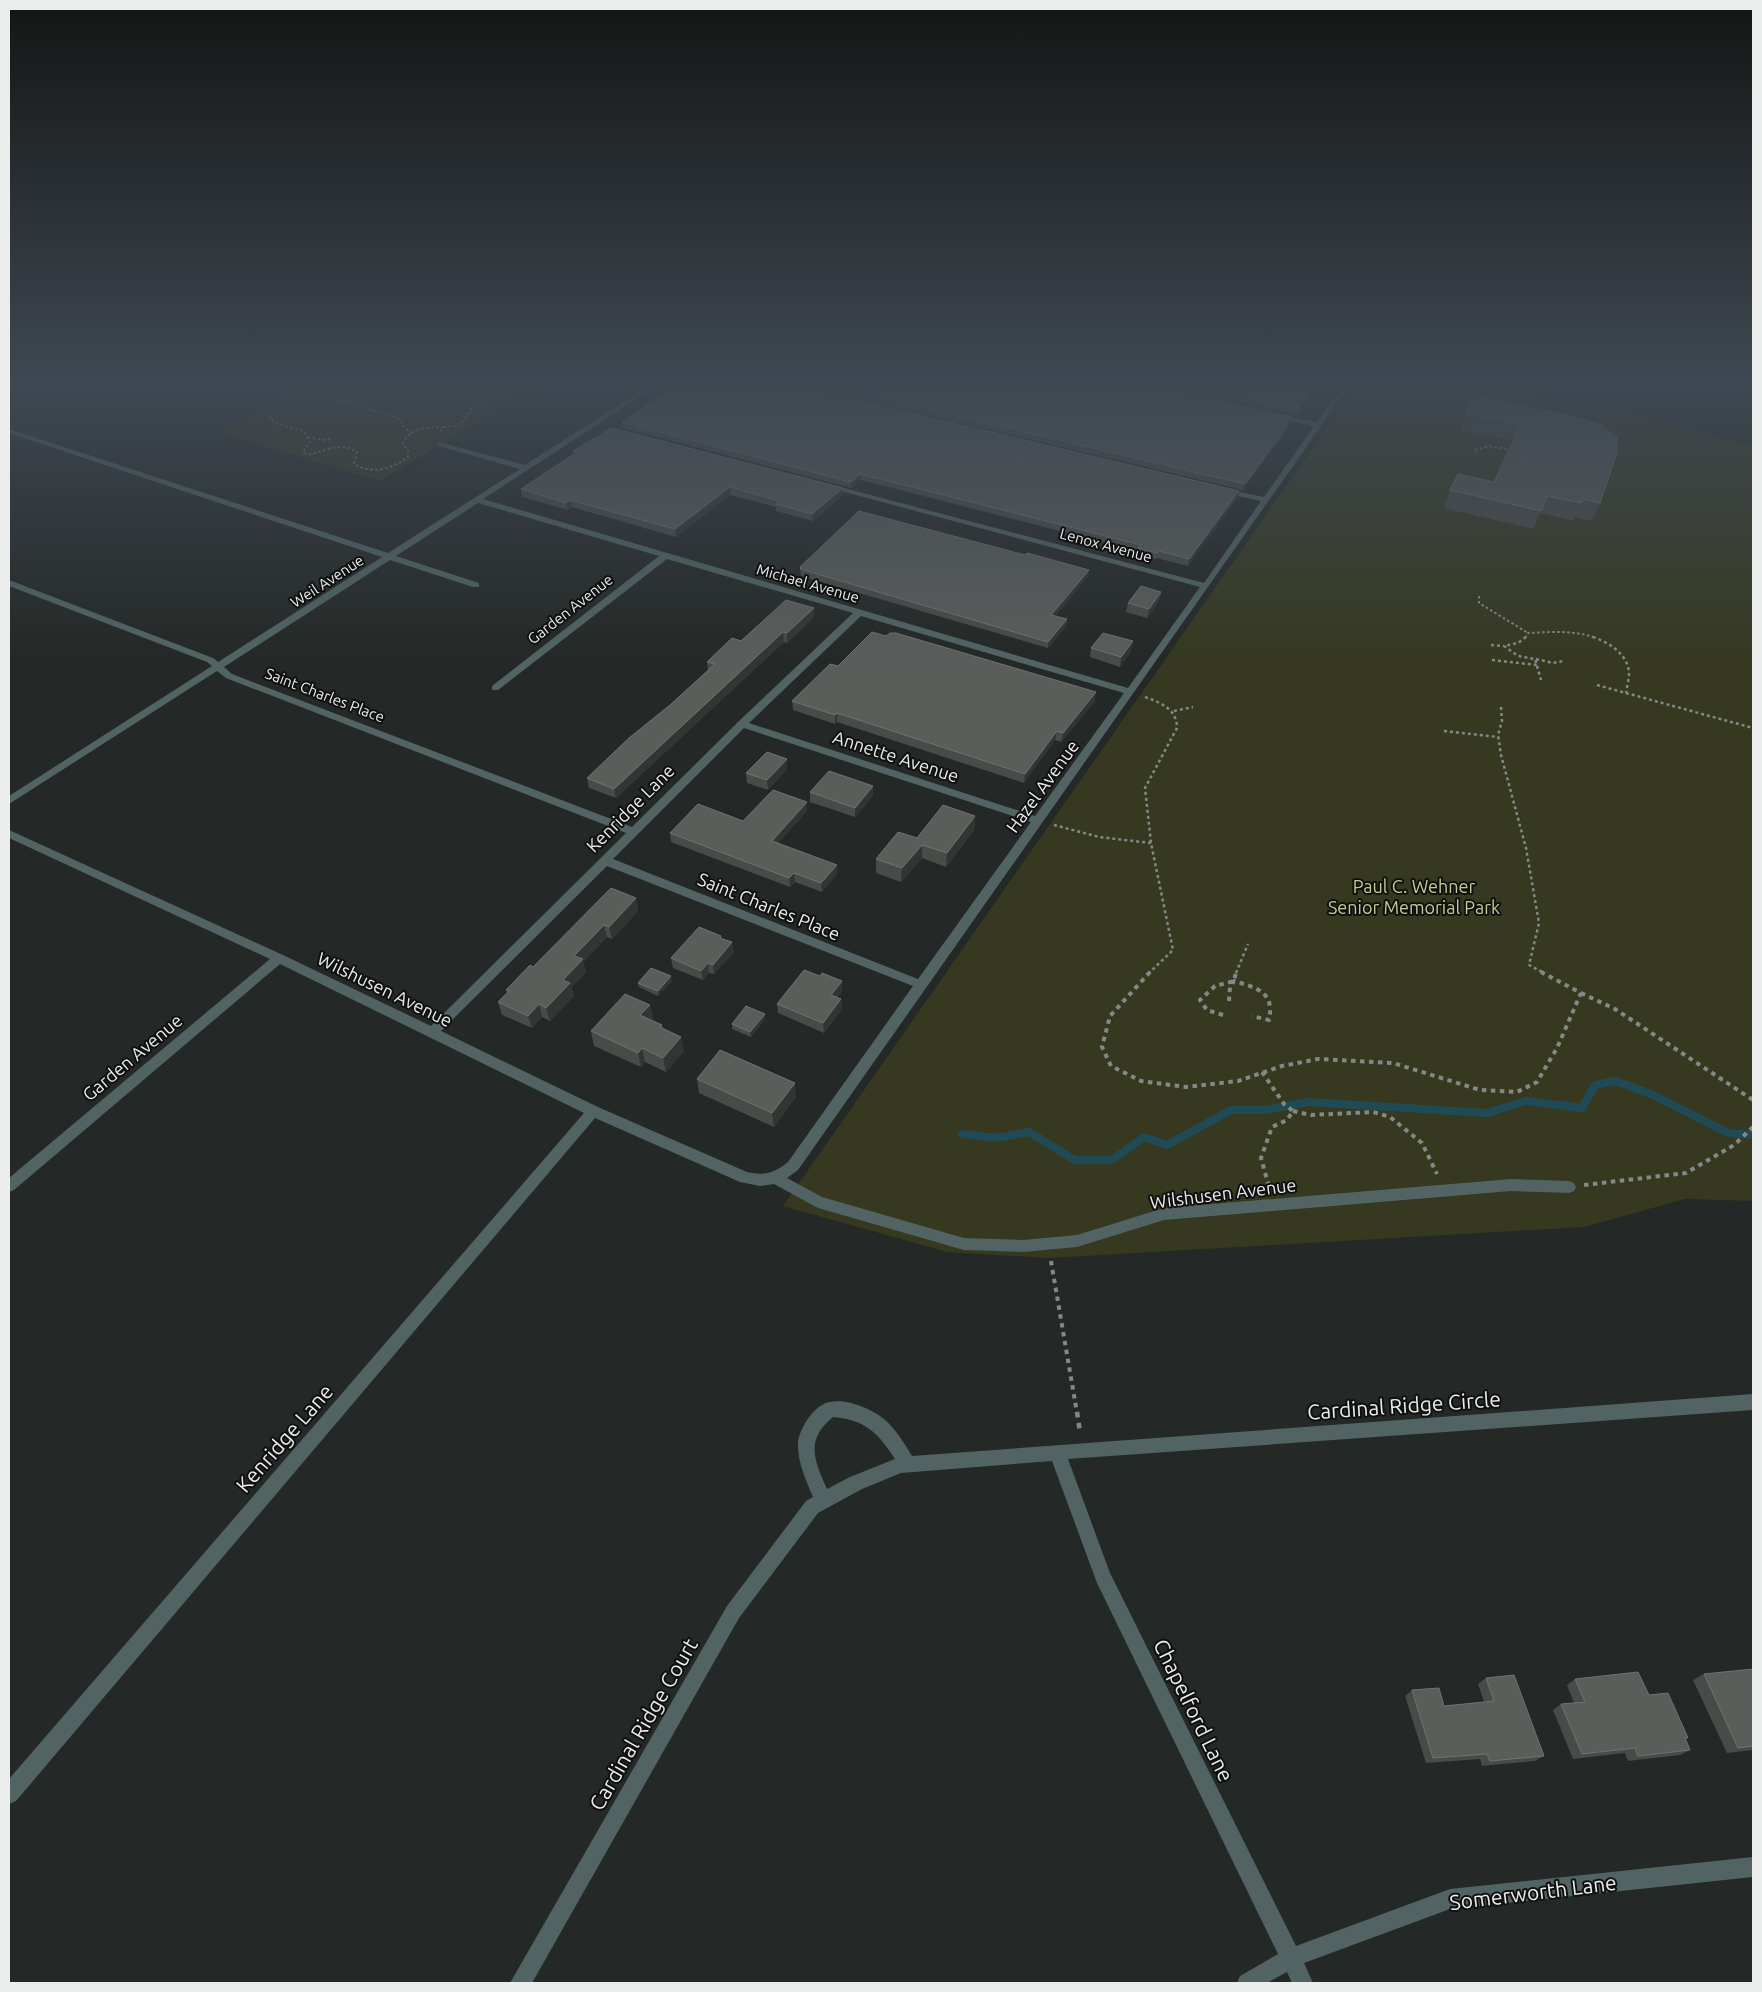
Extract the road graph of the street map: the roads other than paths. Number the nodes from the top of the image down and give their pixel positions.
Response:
1 (144, 475) edge
2 (515, 475) edge
3 (1284, 475) edge
4 (813, 483) edge
5 (1218, 489) edge
6 (476, 500) junction
7 (1266, 500) junction
8 (392, 556) junction
9 (665, 556) junction
10 (9, 583) edge
11 (476, 585) dead end
12 (1206, 586) junction
13 (859, 613) junction
14 (219, 668) junction
15 (495, 688) dead end
16 (1131, 692) junction
17 (742, 724) junction
18 (9, 801) edge
19 (1039, 821) junction
20 (633, 832) junction
21 (9, 834) edge
22 (606, 861) junction
23 (279, 958) junction
24 (920, 984) junction
25 (432, 1033) junction
26 (593, 1111) junction
27 (777, 1179) junction
28 (9, 1186) edge
29 (1569, 1187) road end
30 (1753, 1402) edge
31 (1057, 1452) junction
32 (908, 1465) junction
33 (824, 1501) junction
34 (9, 1794) edge
35 (1753, 1867) edge
36 (1291, 1958) junction
37 (520, 1983) edge
38 (1247, 1983) edge
39 (1303, 1983) edge

1 - 8 street
2 - 6 street, Weil Avenue
3 - 7 street, Hazel Avenue
4 - 12 street, Lenox Avenue
5 - 7 street
6 - 8 street, Weil Avenue
6 - 9 street, Michael Avenue
7 - 12 street, Hazel Avenue
8 - 11 street
8 - 14 street, Weil Avenue
9 - 13 street, Michael Avenue
9 - 15 street, Garden Avenue
10 - 14 street, Saint Charles Place
12 - 16 street, Hazel Avenue
13 - 16 street, Michael Avenue
13 - 17 street, Kenridge Lane
14 - 18 street, Weil Avenue
14 - 20 street, Saint Charles Place
16 - 19 street, Hazel Avenue
17 - 19 street, Annette Avenue
17 - 20 street, Kenridge Lane
19 - 24 street, Hazel Avenue
20 - 22 street, Kenridge Lane
21 - 23 street, Wilshusen Avenue
22 - 24 street, Saint Charles Place
22 - 25 street, Kenridge Lane
23 - 25 street, Wilshusen Avenue
23 - 28 street, Garden Avenue
24 - 27 street, Hazel Avenue
25 - 26 street, Wilshusen Avenue
26 - 27 street, Wilshusen Avenue
26 - 34 street, Kenridge Lane
27 - 29 street, Wilshusen Avenue
30 - 31 street, Cardinal Ridge Circle
31 - 32 street, Cardinal Ridge Court
31 - 36 street, Chapelford Lane
32 - 33 street, Cardinal Ridge Court
32 - 33 street
33 - 37 street, Cardinal Ridge Court
35 - 36 street, Somerworth Lane
36 - 38 street, Somerworth Lane
36 - 39 street, Chapelford Lane

